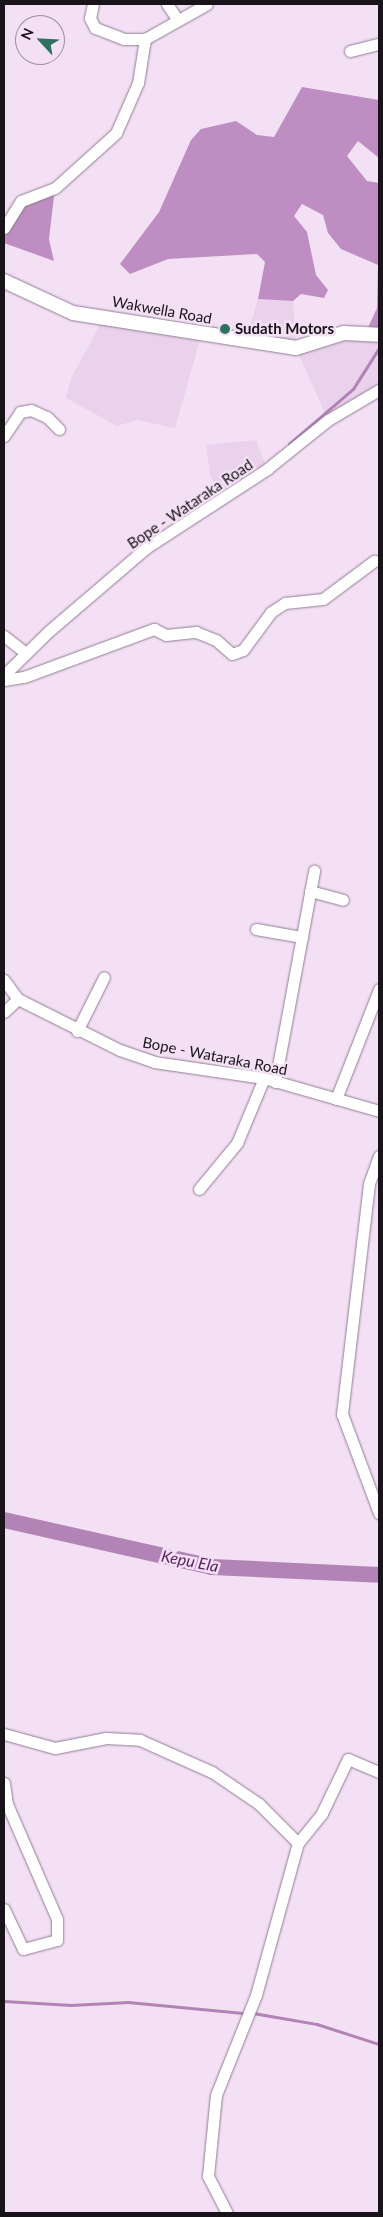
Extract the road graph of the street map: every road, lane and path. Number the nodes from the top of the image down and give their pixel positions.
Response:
1 (93, 4) edge
2 (167, 4) edge
3 (206, 4) edge
4 (177, 19) junction
5 (145, 39) junction
6 (379, 44) edge
7 (350, 50) dead end
8 (4, 228) edge
9 (4, 281) edge
10 (379, 335) edge
11 (379, 390) edge
12 (60, 430) dead end
13 (4, 436) edge
14 (374, 561) dead end
15 (4, 636) edge
16 (26, 653) junction
17 (4, 676) edge
18 (4, 680) edge
19 (314, 871) dead end
20 (310, 891) junction
21 (343, 900) dead end
22 (256, 929) dead end
23 (302, 937) junction
24 (104, 978) dead end
25 (4, 980) edge
26 (379, 989) edge
27 (18, 999) junction
28 (4, 1012) edge
29 (77, 1031) junction
30 (264, 1078) junction
31 (275, 1082) junction
32 (336, 1099) junction
33 (379, 1111) edge
34 (379, 1156) edge
35 (199, 1189) dead end
36 (374, 1207) edge
37 (379, 1512) edge
38 (4, 1734) edge
39 (379, 1772) edge
40 (4, 1783) edge
41 (298, 1842) junction
42 (4, 1909) edge
43 (227, 2213) edge

1 - 5 street
2 - 4 street
3 - 4 street
4 - 5 street
5 - 8 street
6 - 7 street
9 - 10 main road, Wakwella Road
11 - 16 street, Bope - Wataraka Road
12 - 13 street
14 - 18 street
15 - 16 street
16 - 17 street, Bope - Wataraka Road
19 - 20 street
20 - 21 street
20 - 23 street
22 - 23 street
23 - 31 street
24 - 29 street
25 - 27 street, Bope - Wataraka Road
26 - 32 street
27 - 28 street
27 - 29 street, Bope - Wataraka Road
29 - 30 street, Bope - Wataraka Road
30 - 31 street, Bope - Wataraka Road
30 - 35 street
31 - 32 street, Bope - Wataraka Road
32 - 33 street, Bope - Wataraka Road
34 - 36 street
36 - 37 street
38 - 41 street
39 - 41 street
40 - 42 street
41 - 43 street

